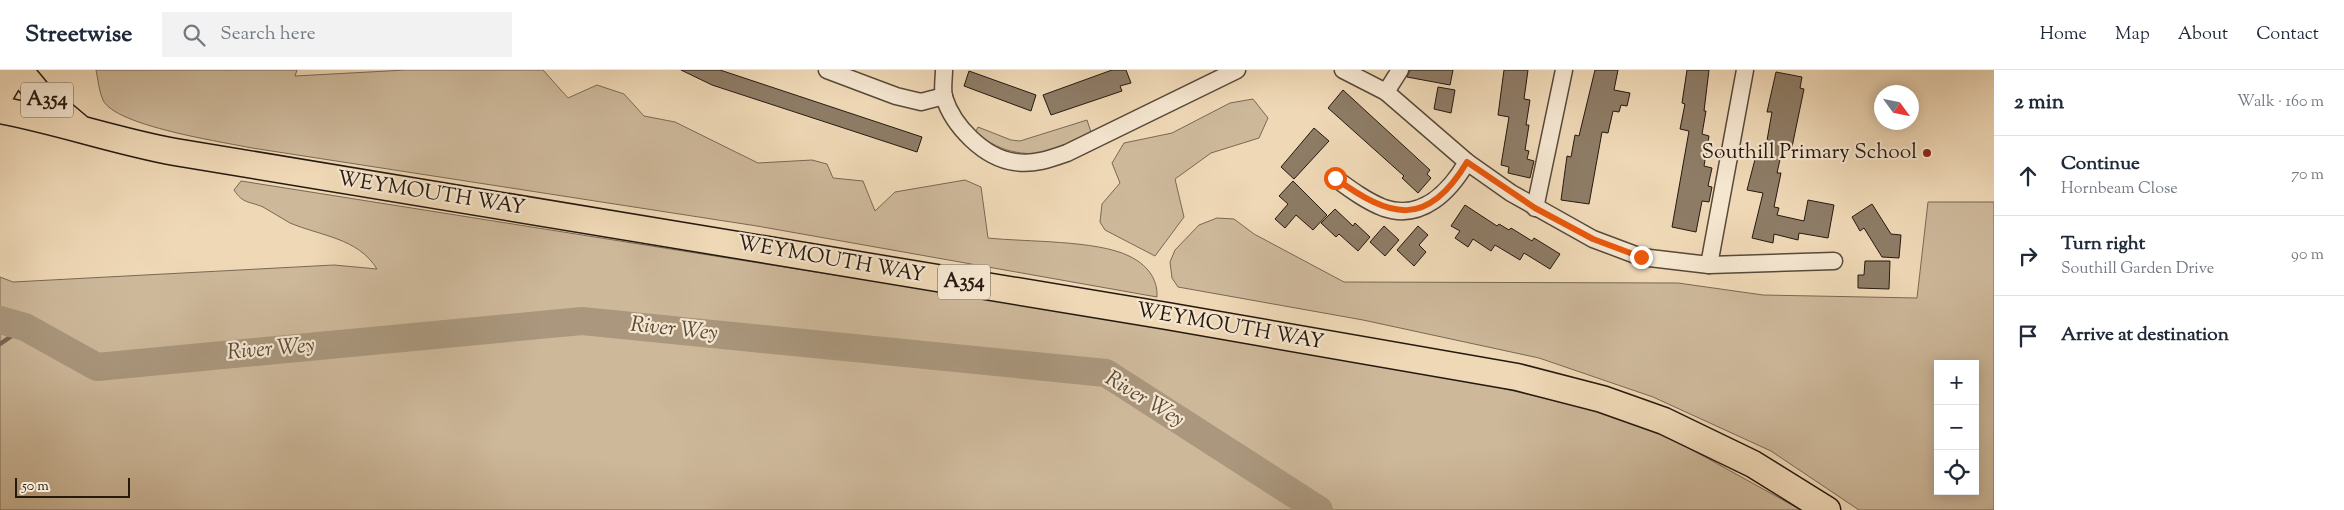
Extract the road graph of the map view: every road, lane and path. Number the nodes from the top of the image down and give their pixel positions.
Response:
1 (11, 70) edge
2 (19, 70) edge
3 (828, 70) edge
4 (944, 70) edge
5 (1236, 70) edge
6 (1343, 70) edge
7 (1400, 70) edge
8 (1564, 70) edge
9 (1745, 70) edge
10 (1386, 92) junction
11 (0, 95) edge
12 (944, 96) junction
13 (0, 110) edge
14 (78, 127) junction
15 (1467, 162) junction
16 (1335, 178) dead end
17 (1535, 208) junction
18 (1834, 261) dead end
19 (1709, 265) junction
20 (1827, 510) edge

1 - 11 highway, A354
2 - 14 highway, WEYMOUTH WAY / A354
3 - 12 street
4 - 12 street
5 - 12 street
6 - 10 street
7 - 10 street
8 - 17 street
9 - 19 street
10 - 15 street
13 - 14 highway, WEYMOUTH WAY / A354
14 - 20 highway, WEYMOUTH WAY / A354
15 - 16 street
15 - 17 street
17 - 19 street
18 - 19 street

